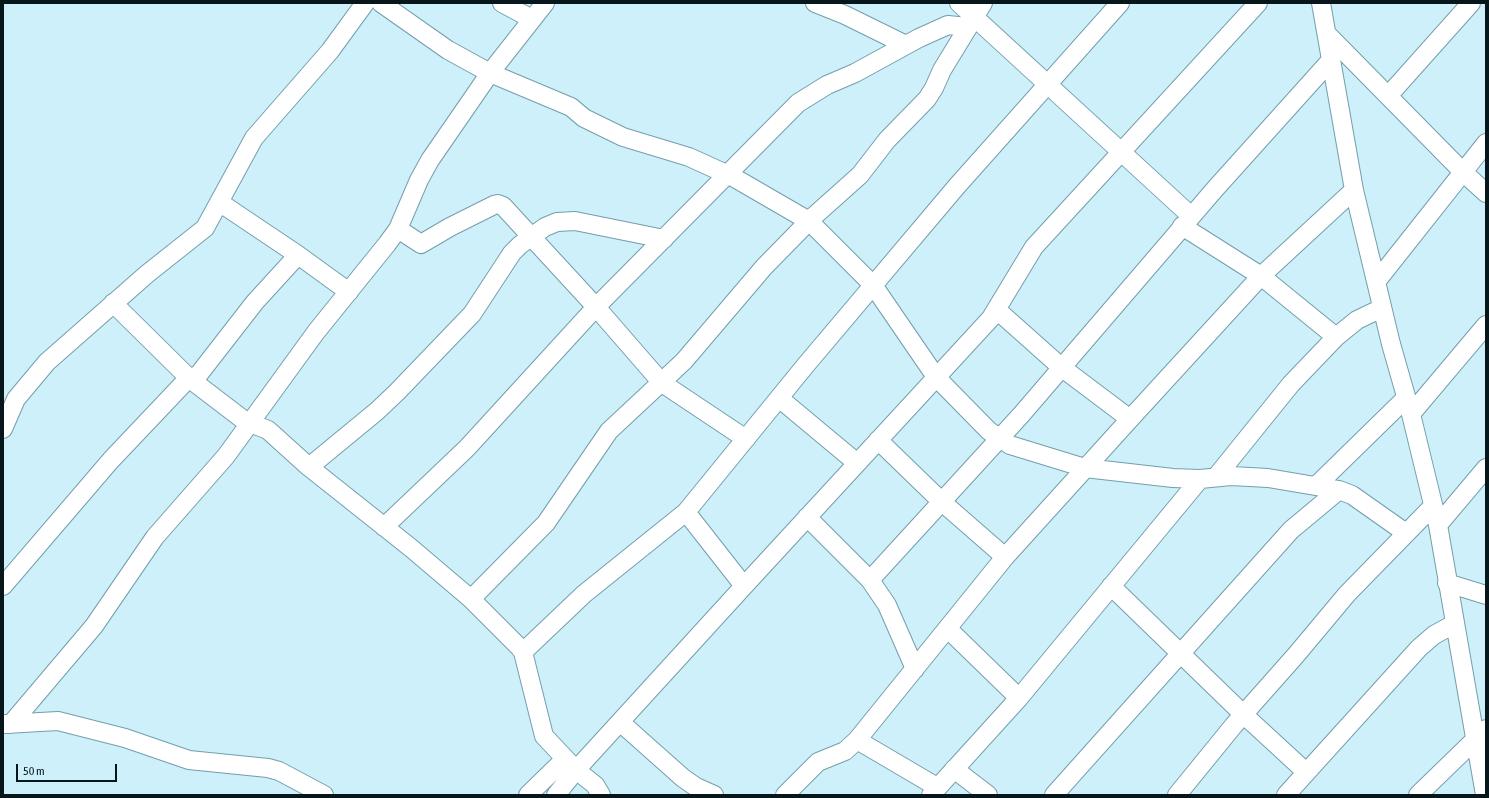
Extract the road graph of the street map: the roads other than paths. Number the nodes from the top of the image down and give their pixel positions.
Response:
1 (365, 3) edge
2 (381, 3) edge
3 (502, 3) edge
4 (545, 3) edge
5 (815, 3) edge
6 (959, 3) edge
7 (1120, 3) edge
8 (1258, 3) edge
9 (1471, 3) edge
10 (1323, 4) edge
11 (975, 15) edge
12 (532, 19) junction
13 (1327, 34) junction
14 (906, 45) junction
15 (1331, 60) junction
16 (490, 73) junction
17 (1047, 84) junction
18 (1388, 96) junction
19 (1486, 143) edge
20 (1122, 153) junction
21 (1463, 172) junction
22 (728, 175) junction
23 (1354, 190) junction
24 (1486, 193) edge
25 (219, 202) junction
26 (809, 221) junction
27 (1187, 221) junction
28 (398, 229) junction
29 (532, 236) junction
30 (664, 239) junction
31 (298, 255) junction
32 (1261, 276) junction
33 (1376, 282) junction
34 (873, 285) junction
35 (349, 292) junction
36 (113, 303) junction
37 (596, 307) junction
38 (1382, 308) junction
39 (997, 310) junction
40 (1486, 325) edge
41 (1336, 337) junction
42 (1061, 367) junction
43 (936, 377) junction
44 (190, 380) junction
45 (662, 383) junction
46 (779, 398) junction
47 (1408, 406) junction
48 (1130, 419) junction
49 (251, 423) junction
50 (3, 429) edge
51 (746, 439) junction
52 (999, 439) junction
53 (878, 440) junction
54 (857, 463) junction
55 (310, 467) junction
56 (1086, 468) junction
57 (1486, 468) edge
58 (1208, 478) junction
59 (1316, 486) junction
60 (1339, 490) junction
61 (942, 502) junction
62 (1433, 506) junction
63 (686, 512) junction
64 (806, 517) junction
65 (1438, 525) junction
66 (384, 527) junction
67 (1406, 533) junction
68 (1005, 558) junction
69 (870, 580) junction
70 (1448, 583) junction
71 (3, 586) edge
72 (744, 586) junction
73 (1111, 586) junction
74 (1486, 595) edge
75 (471, 599) junction
76 (1454, 624) junction
77 (948, 629) junction
78 (522, 652) junction
79 (1182, 653) junction
80 (915, 669) junction
81 (1018, 698) junction
82 (1243, 714) junction
83 (620, 722) junction
84 (7, 724) edge
85 (1480, 734) edge
86 (857, 740) junction
87 (571, 764) junction
88 (954, 769) junction
89 (1298, 786) edge
90 (934, 791) edge
91 (324, 795) edge
92 (528, 795) edge
93 (556, 795) edge
94 (601, 795) edge
95 (714, 795) edge
96 (785, 795) edge
97 (988, 795) edge
98 (1054, 795) edge
99 (1177, 795) edge
100 (1418, 795) edge
101 (1485, 795) edge

1 - 25 street
2 - 16 street
3 - 12 street
4 - 12 street
5 - 14 street
6 - 11 street
7 - 17 street
8 - 20 street
9 - 18 street
10 - 13 street
11 - 14 street
11 - 17 street
11 - 26 street
12 - 16 street
13 - 15 street
13 - 18 street
14 - 22 street
15 - 23 street
15 - 27 street
16 - 22 street
16 - 28 street
17 - 20 street
17 - 34 street
18 - 21 street
19 - 21 street
20 - 27 street
20 - 39 street
21 - 24 street
21 - 33 street
22 - 26 street
22 - 30 street
23 - 32 street
23 - 33 street
25 - 31 street
25 - 36 street
26 - 34 street
26 - 45 street
27 - 32 street
27 - 42 street
28 - 29 street
28 - 35 street
29 - 30 street
29 - 37 street
29 - 55 street
30 - 37 street
31 - 35 street
31 - 44 street
32 - 41 street
32 - 48 street
33 - 38 street
34 - 43 street
34 - 46 street
35 - 49 street
36 - 44 street
36 - 50 street
37 - 45 street
37 - 66 street
38 - 41 street
38 - 47 street
39 - 42 street
39 - 43 street
40 - 47 street
41 - 58 street
42 - 48 street
42 - 52 street
43 - 52 street
43 - 53 street
44 - 49 street
44 - 71 street
45 - 51 street
45 - 75 street
46 - 51 street
46 - 54 street
47 - 59 street
47 - 62 street
48 - 56 street
49 - 55 street
49 - 84 street
51 - 63 street
52 - 56 street
52 - 61 street
53 - 54 street
53 - 61 street
54 - 64 street
55 - 66 street
56 - 58 street
56 - 68 street
57 - 65 street
58 - 59 street
58 - 73 street
59 - 60 street
60 - 67 street
60 - 79 street
61 - 68 street
61 - 69 street
62 - 65 street
62 - 67 street
63 - 72 street
63 - 78 street
64 - 69 street
64 - 72 street
65 - 70 street
66 - 75 street
67 - 82 street
68 - 77 street
69 - 80 street
70 - 74 street
70 - 76 street
72 - 83 street
73 - 79 street
73 - 81 street
75 - 78 street
76 - 85 street
76 - 89 street
77 - 80 street
77 - 81 street
78 - 87 street
79 - 82 street
79 - 98 street
80 - 86 street
81 - 88 street
82 - 89 street
82 - 99 street
83 - 87 street
83 - 95 street
84 - 91 street
85 - 100 street
85 - 101 street
86 - 90 street
86 - 96 street
87 - 92 street
87 - 93 street
87 - 94 street
88 - 90 street
88 - 97 street

